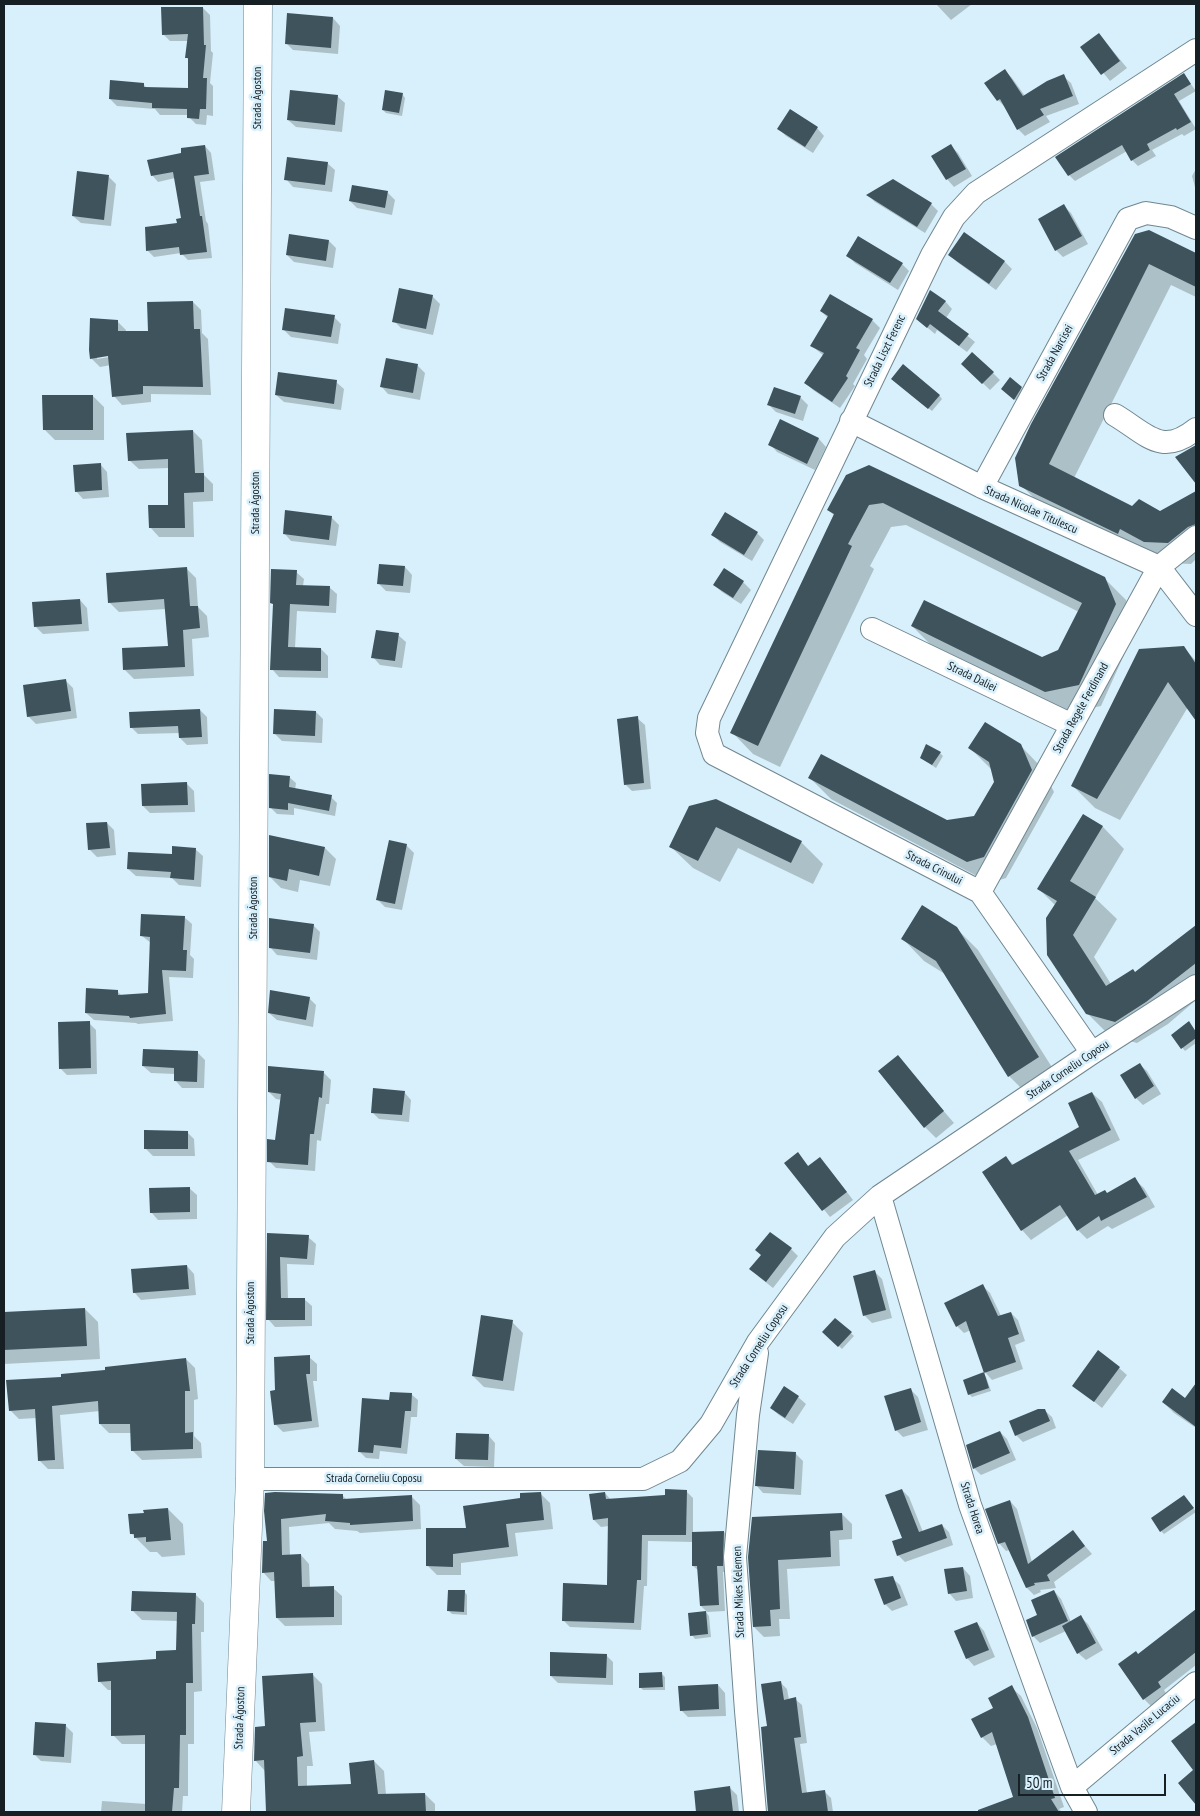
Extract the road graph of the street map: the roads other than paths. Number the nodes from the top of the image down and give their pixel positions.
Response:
1 (258, 4) edge
2 (1196, 50) edge
3 (1196, 228) edge
4 (1115, 415) dead end
5 (851, 421) junction
6 (1196, 429) edge
7 (982, 487) junction
8 (1196, 538) edge
9 (1158, 567) junction
10 (1196, 615) edge
11 (872, 629) dead end
12 (1072, 725) junction
13 (714, 754) joint
14 (980, 892) junction
15 (1196, 986) edge
16 (1092, 1053) junction
17 (880, 1196) junction
18 (758, 1342) junction
19 (250, 1479) junction
20 (1196, 1683) edge
21 (1072, 1787) junction
22 (236, 1812) edge
23 (755, 1812) edge
24 (1086, 1812) edge

1 - 19 main road, Strada Ágoston
2 - 5 street, Strada Liszt Ferenc
3 - 7 street, Strada Narcisei
4 - 6 street
5 - 7 street, Strada Nicolae Titulescu
5 - 13 street, Strada Liszt Ferenc
7 - 9 street, Strada Nicolae Titulescu
8 - 9 street, Strada Regele Ferdinand
9 - 10 street, Strada Nicolae Titulescu
9 - 12 street, Strada Regele Ferdinand
11 - 12 street, Strada Daliei
12 - 14 street, Strada Regele Ferdinand
13 - 14 street, Strada Crinului
14 - 16 street, Strada Crinului
15 - 16 street, Strada Corneliu Coposu
16 - 17 street, Strada Corneliu Coposu
17 - 18 street, Strada Corneliu Coposu
17 - 21 street, Strada Horea
18 - 19 street, Strada Corneliu Coposu
18 - 23 street, Strada Mikes Kelemen
19 - 22 main road, Strada Ágoston
20 - 21 street, Strada Vasile Lucaciu
21 - 24 street, Strada Horea

